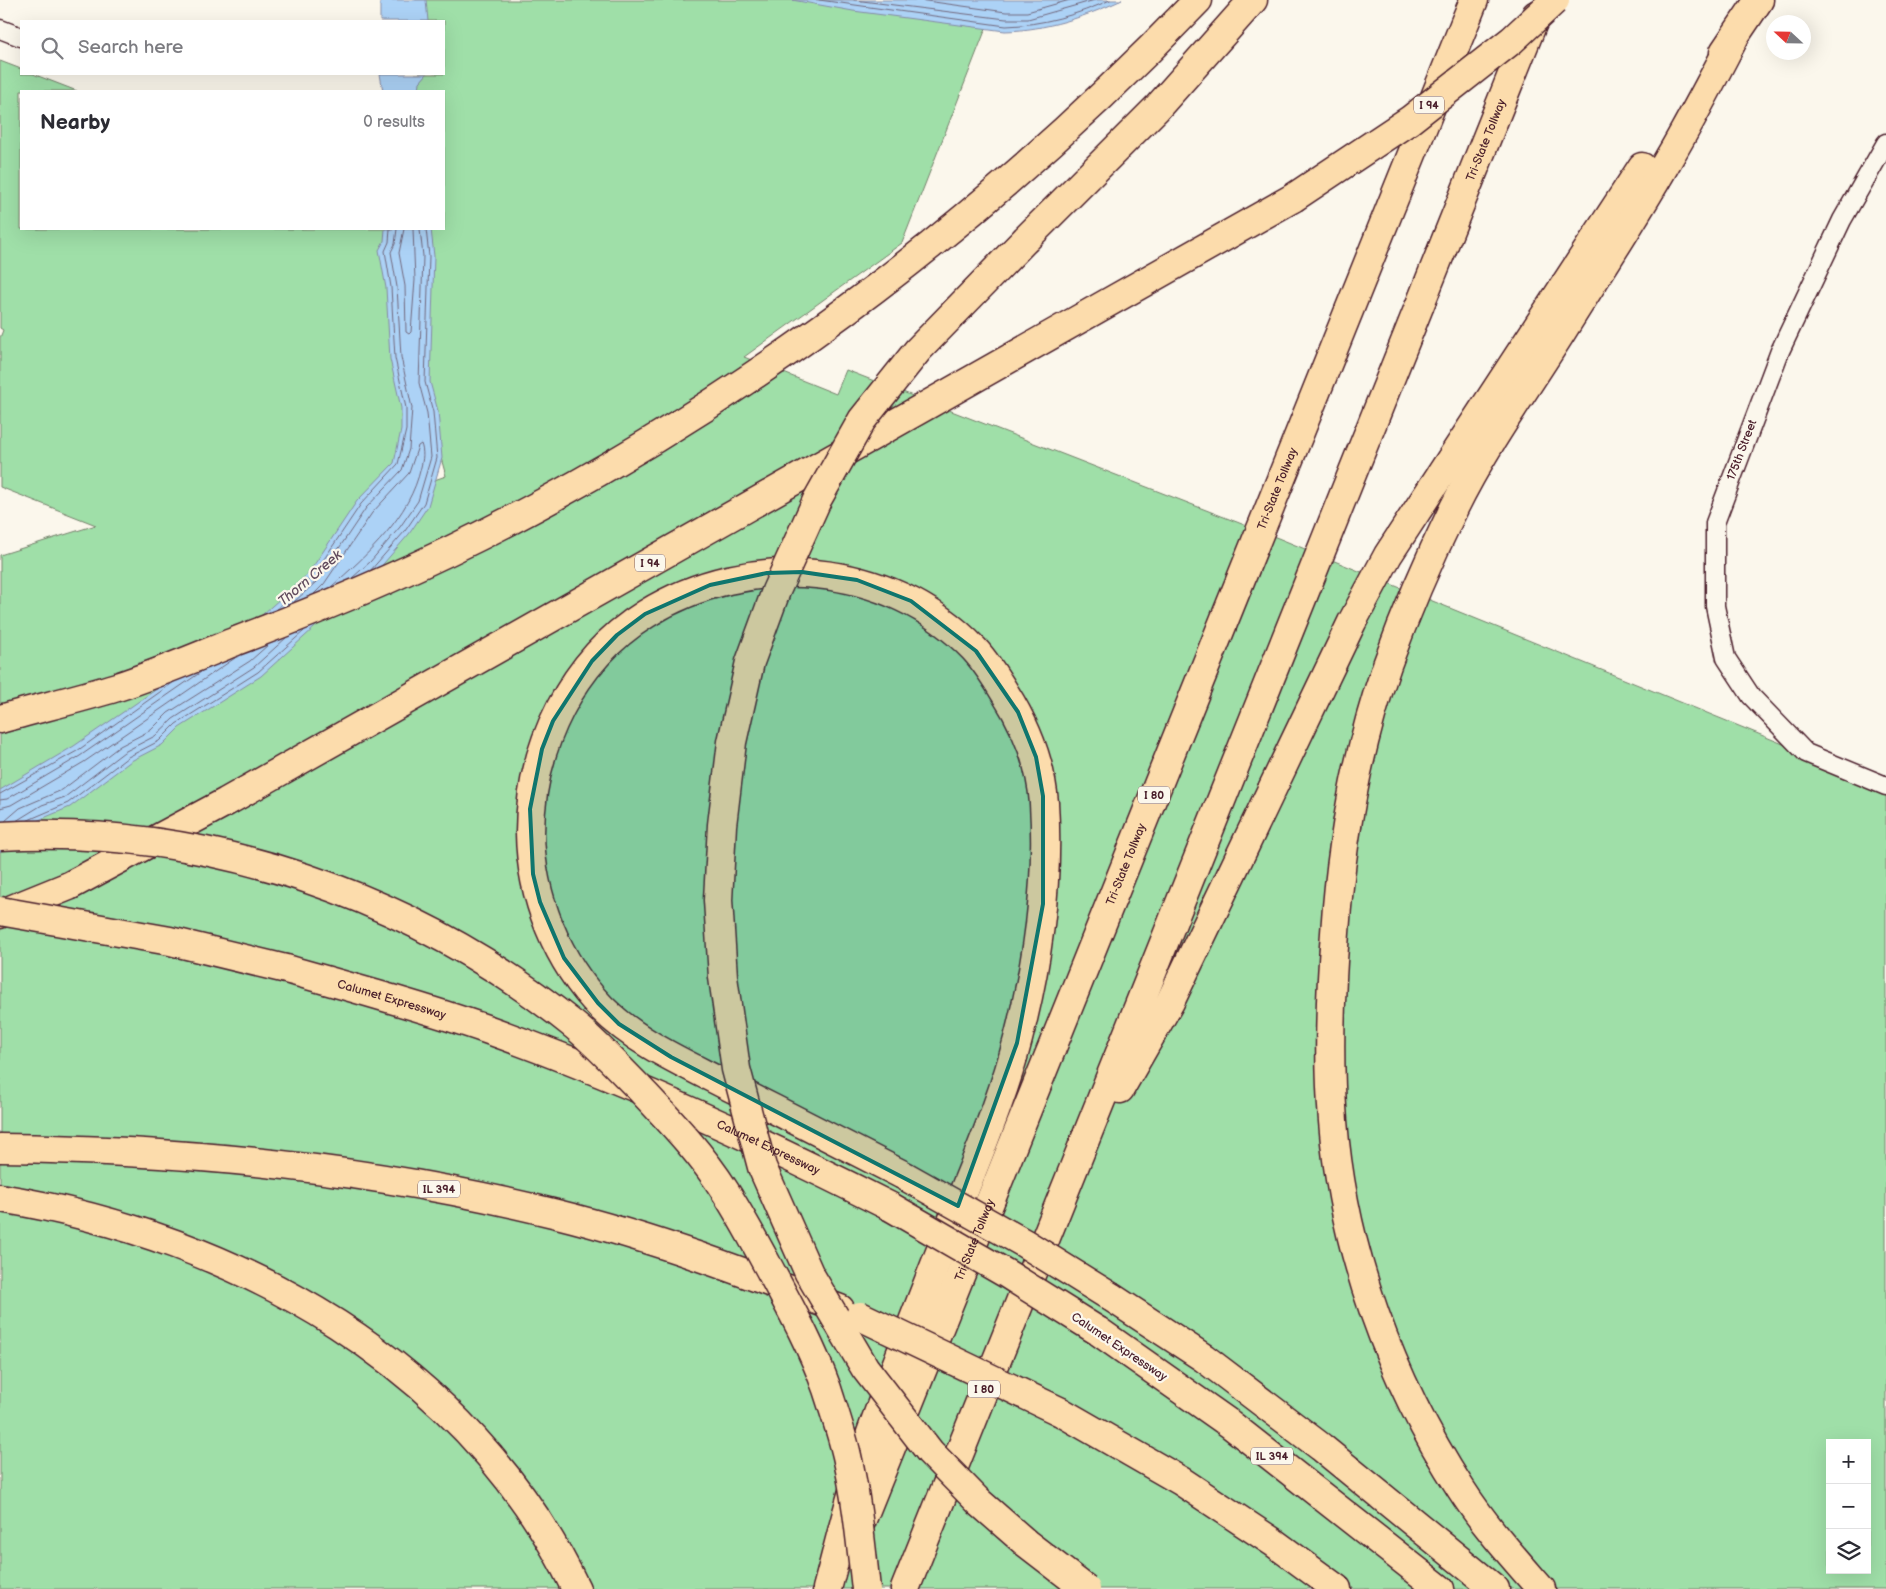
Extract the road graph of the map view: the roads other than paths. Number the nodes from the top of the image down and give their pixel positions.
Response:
1 (1198, 0) edge
2 (1253, 0) edge
3 (1458, 0) edge
4 (1474, 0) edge
5 (1542, 0) edge
6 (1555, 0) edge
7 (1759, 0) edge
8 (0, 29) edge
9 (20, 38) edge
10 (1734, 38) junction
11 (1886, 144) edge
12 (1410, 159) junction
13 (0, 719) edge
14 (1886, 786) edge
15 (0, 836) edge
16 (0, 912) edge
17 (0, 1148) edge
18 (1064, 1188) junction
19 (0, 1198) edge
20 (576, 1589) edge
21 (827, 1589) edge
22 (834, 1589) edge
23 (866, 1589) edge
24 (905, 1589) edge
25 (1086, 1589) edge
26 (1337, 1589) edge
27 (1440, 1589) edge
28 (1495, 1589) edge
29 (1541, 1589) edge

1 - 13 highway
2 - 25 highway, bridge
3 - 12 highway
4 - 12 highway, Tri-State Tollway / I 80
5 - 18 highway, Tri-State Tollway / I 80
6 - 16 highway, I 94, bridge
7 - 10 highway
8 - 9 street
10 - 18 highway
10 - 29 highway
11 - 14 street, 175th Street
12 - 22 highway, Tri-State Tollway / I 80
15 - 23 highway, bridge
16 - 27 highway, Calumet Expressway / IL 394, bridge
17 - 26 highway, IL 394, bridge
18 - 24 highway, Tri-State Tollway / I 80
19 - 20 highway
21 - 28 highway, bridge

